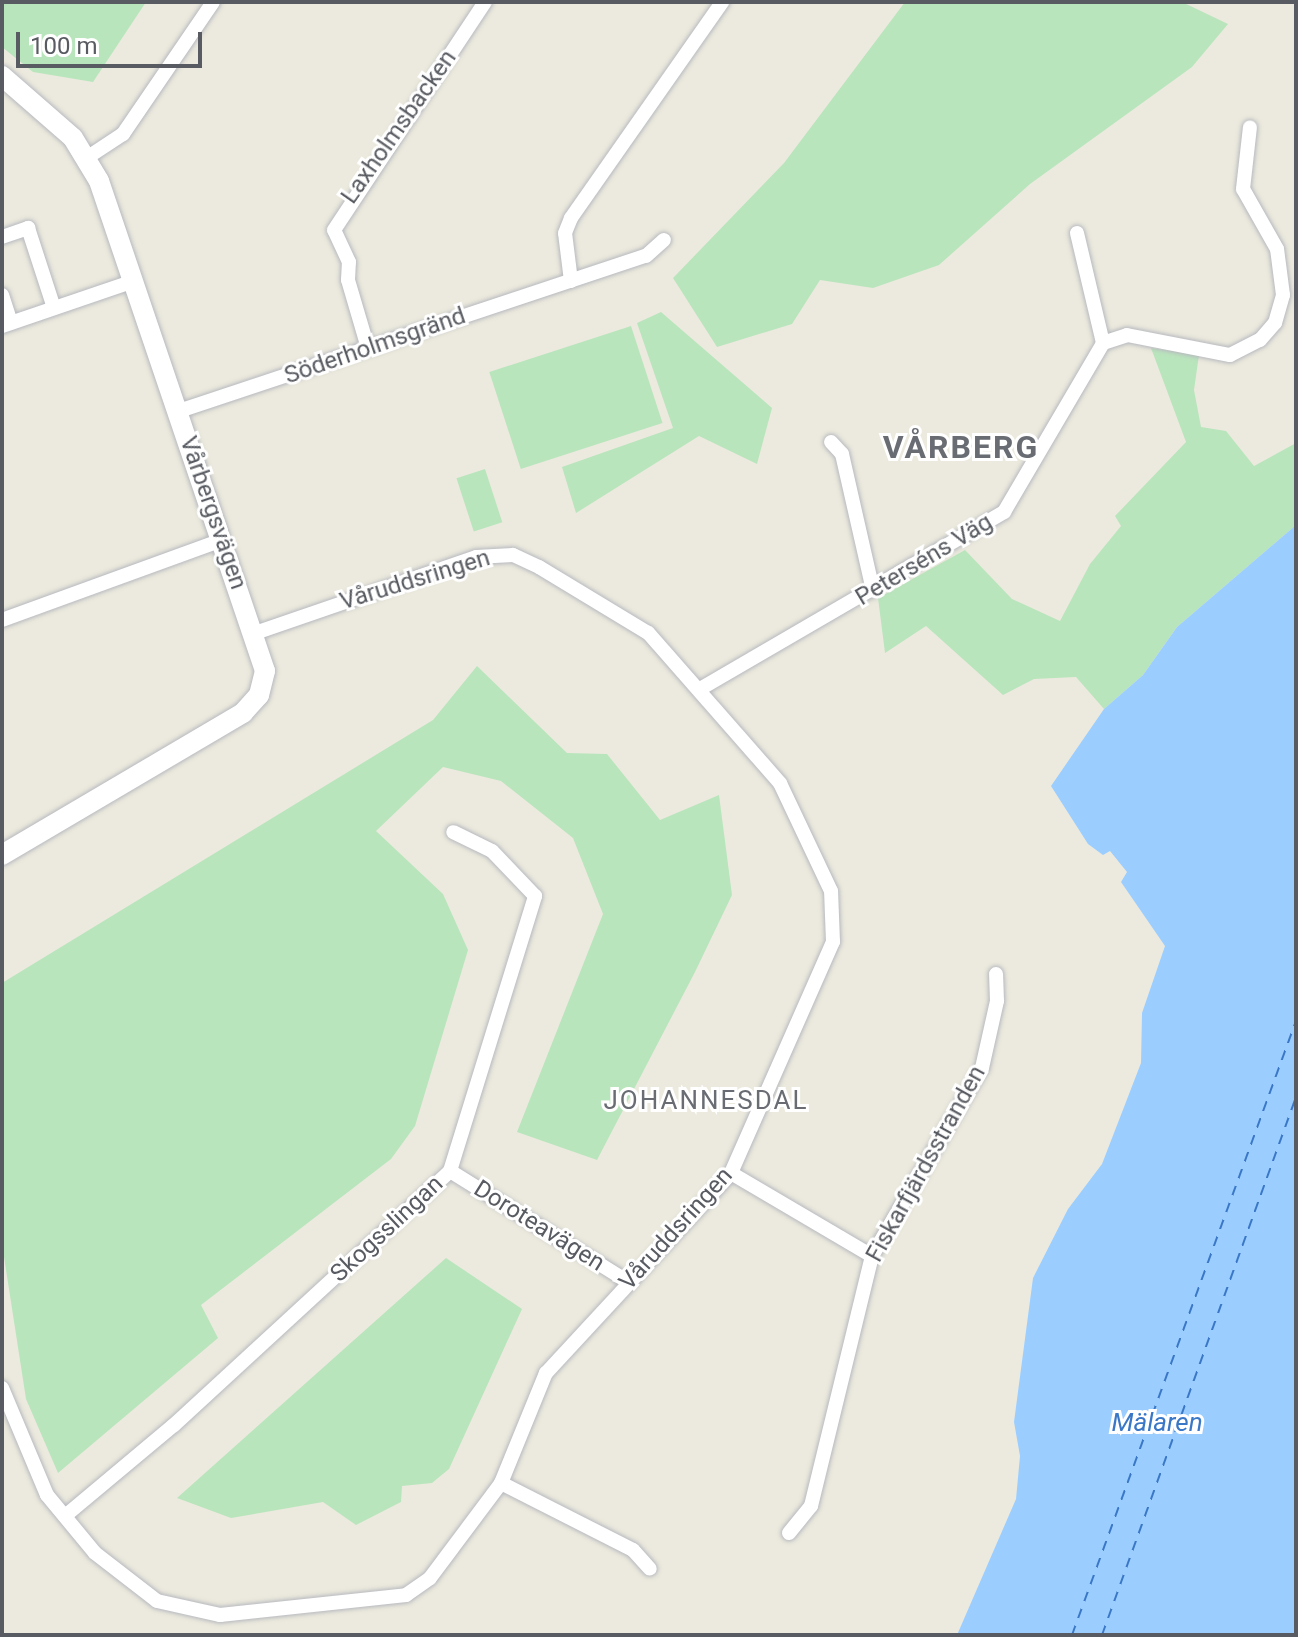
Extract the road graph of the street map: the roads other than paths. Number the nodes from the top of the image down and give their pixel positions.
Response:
1 (213, 2) edge
2 (485, 2) edge
3 (722, 2) edge
4 (2, 76) edge
5 (1250, 127) dead end
6 (88, 157) junction
7 (1077, 233) dead end
8 (2, 237) edge
9 (664, 240) dead end
10 (134, 281) junction
11 (571, 281) junction
12 (2, 295) edge
13 (54, 308) junction
14 (7, 324) edge
15 (1103, 343) junction
16 (368, 348) junction
17 (179, 411) junction
18 (831, 442) dead end
19 (222, 540) junction
20 (873, 591) junction
21 (2, 620) edge
22 (255, 633) junction
23 (700, 689) junction
24 (453, 832) dead end
25 (2, 855) edge
26 (996, 974) dead end
27 (450, 1171) junction
28 (731, 1173) junction
29 (872, 1256) junction
30 (628, 1282) junction
31 (2, 1390) edge
32 (501, 1483) junction
33 (65, 1516) junction
34 (789, 1533) dead end
35 (650, 1569) dead end

1 - 6 street
2 - 16 street, Laxholmsbacken
3 - 11 street
4 - 6 street, Vårbergsvägen
5 - 15 street
6 - 10 street, Vårbergsvägen
7 - 15 street
8 - 13 street
9 - 11 street, Söderholmsgränd
10 - 13 street
10 - 17 street, Vårbergsvägen
11 - 16 street, Söderholmsgränd
12 - 14 street
13 - 14 street
15 - 20 street, Peterséns Väg
16 - 17 street, Söderholmsgränd
17 - 19 street, Vårbergsvägen
18 - 20 street
19 - 21 street
19 - 22 street, Vårbergsvägen
20 - 23 street, Peterséns Väg
22 - 23 street, Våruddsringen
22 - 25 street, Vårbergsvägen
23 - 28 street, Våruddsringen
24 - 27 street, Skogsslingan
26 - 29 street, Fiskarfjärdsstranden
27 - 30 street, Doroteavägen
27 - 33 street, Skogsslingan
28 - 29 street
28 - 30 street, Våruddsringen
29 - 34 street, Fiskarfjärdsstranden
30 - 32 street, Våruddsringen
31 - 33 street, Våruddsringen
32 - 33 street, Våruddsringen
32 - 35 street

